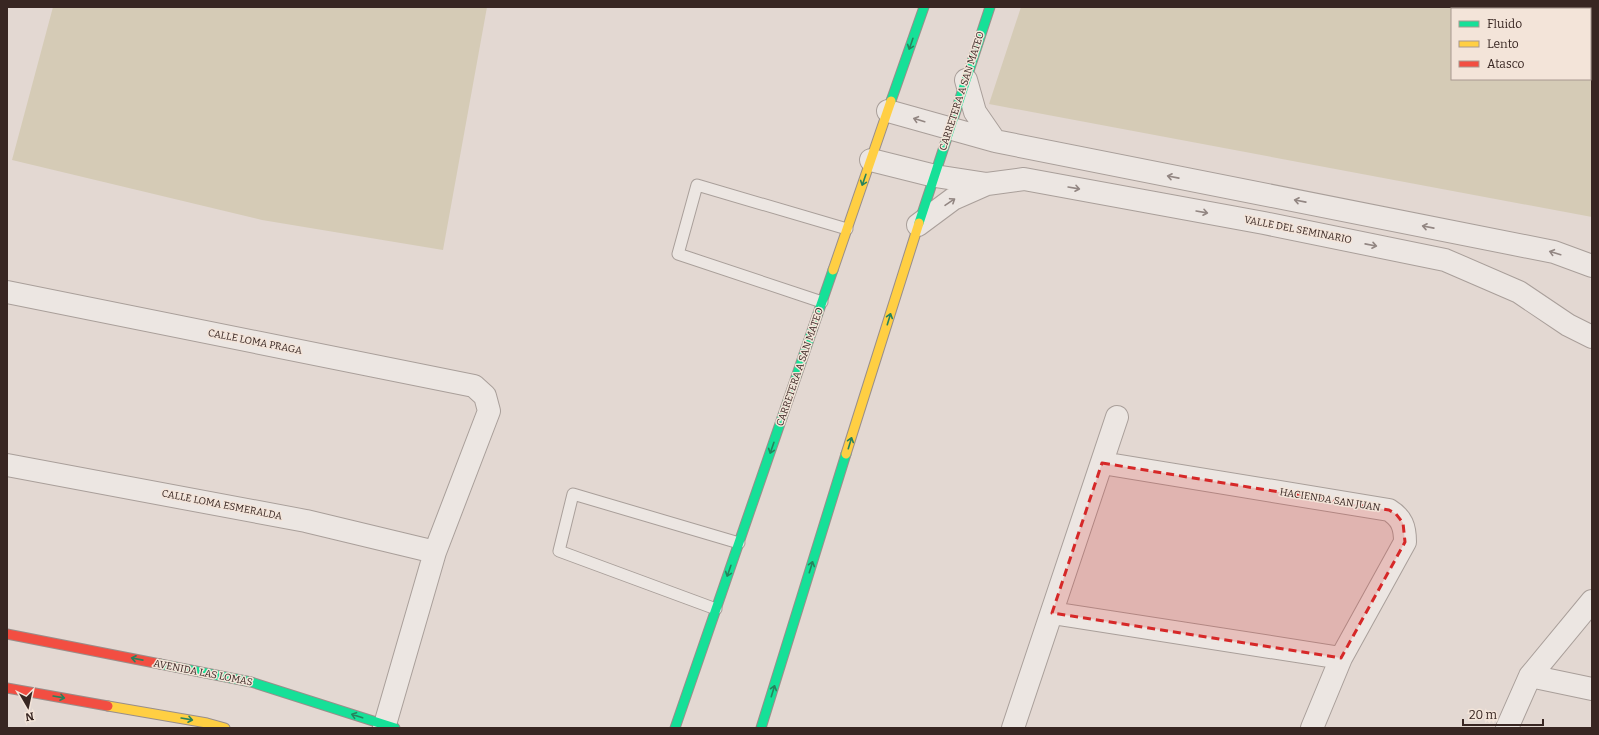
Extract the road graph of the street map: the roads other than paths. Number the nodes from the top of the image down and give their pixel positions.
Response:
1 (924, 7) edge
2 (990, 7) edge
3 (966, 80) junction
4 (888, 111) junction
5 (950, 129) junction
6 (995, 141) junction
7 (871, 160) junction
8 (934, 176) junction
9 (987, 184) junction
10 (1273, 196) junction
11 (1264, 223) junction
12 (918, 225) junction
13 (847, 229) junction
14 (1592, 266) edge
15 (7, 292) edge
16 (822, 302) junction
17 (1592, 337) edge
18 (1117, 416) dead end
19 (1102, 462) junction
20 (7, 465) edge
21 (739, 543) junction
22 (435, 552) junction
23 (1592, 601) edge
24 (716, 609) junction
25 (1052, 613) junction
26 (7, 634) edge
27 (1341, 658) junction
28 (1530, 676) junction
29 (7, 688) edge
30 (1592, 689) edge
31 (212, 726) edge
32 (388, 727) edge
33 (675, 728) edge
34 (761, 728) edge
35 (1013, 728) edge
36 (1312, 728) edge
37 (1507, 728) edge

1 -> 4 main road, CARRETERA A SAN MATEO
2 - 3 main road, CARRETERA A SAN MATEO
3 - 5 main road, CARRETERA A SAN MATEO
3 - 6 street
5 -> 4 street
4 - 7 main road, CARRETERA A SAN MATEO
5 - 6 street
5 - 8 main road, CARRETERA A SAN MATEO
10 -> 6 street
7 - 8 street, VALLE DEL SEMINARIO
7 -> 13 main road, CARRETERA A SAN MATEO
8 - 9 street, VALLE DEL SEMINARIO
8 - 12 main road, CARRETERA A SAN MATEO
9 -> 11 street, VALLE DEL SEMINARIO
12 -> 9 street, VALLE DEL SEMINARIO
10 - 11 street
14 -> 10 street
11 -> 17 street, VALLE DEL SEMINARIO
34 -> 12 main road, CARRETERA A SAN MATEO
13 - 16 main road, CARRETERA A SAN MATEO
13 - 16 lane
15 - 22 street, CALLE LOMA PRAGA
16 -> 21 main road, CARRETERA A SAN MATEO
18 - 19 street
19 - 25 street
19 - 27 street, HACIENDA SAN JUAN
20 - 22 street, CALLE LOMA ESMERALDA
21 -> 24 main road, CARRETERA A SAN MATEO
21 - 24 lane
22 - 32 street
23 - 28 street
24 - 33 main road, CARRETERA A SAN MATEO
25 - 27 street
25 - 35 street
32 -> 26 main road, AVENIDA LAS LOMAS
27 - 36 street, HACIENDA SAN JUAN
28 - 30 street
28 - 37 street
29 -> 31 main road

